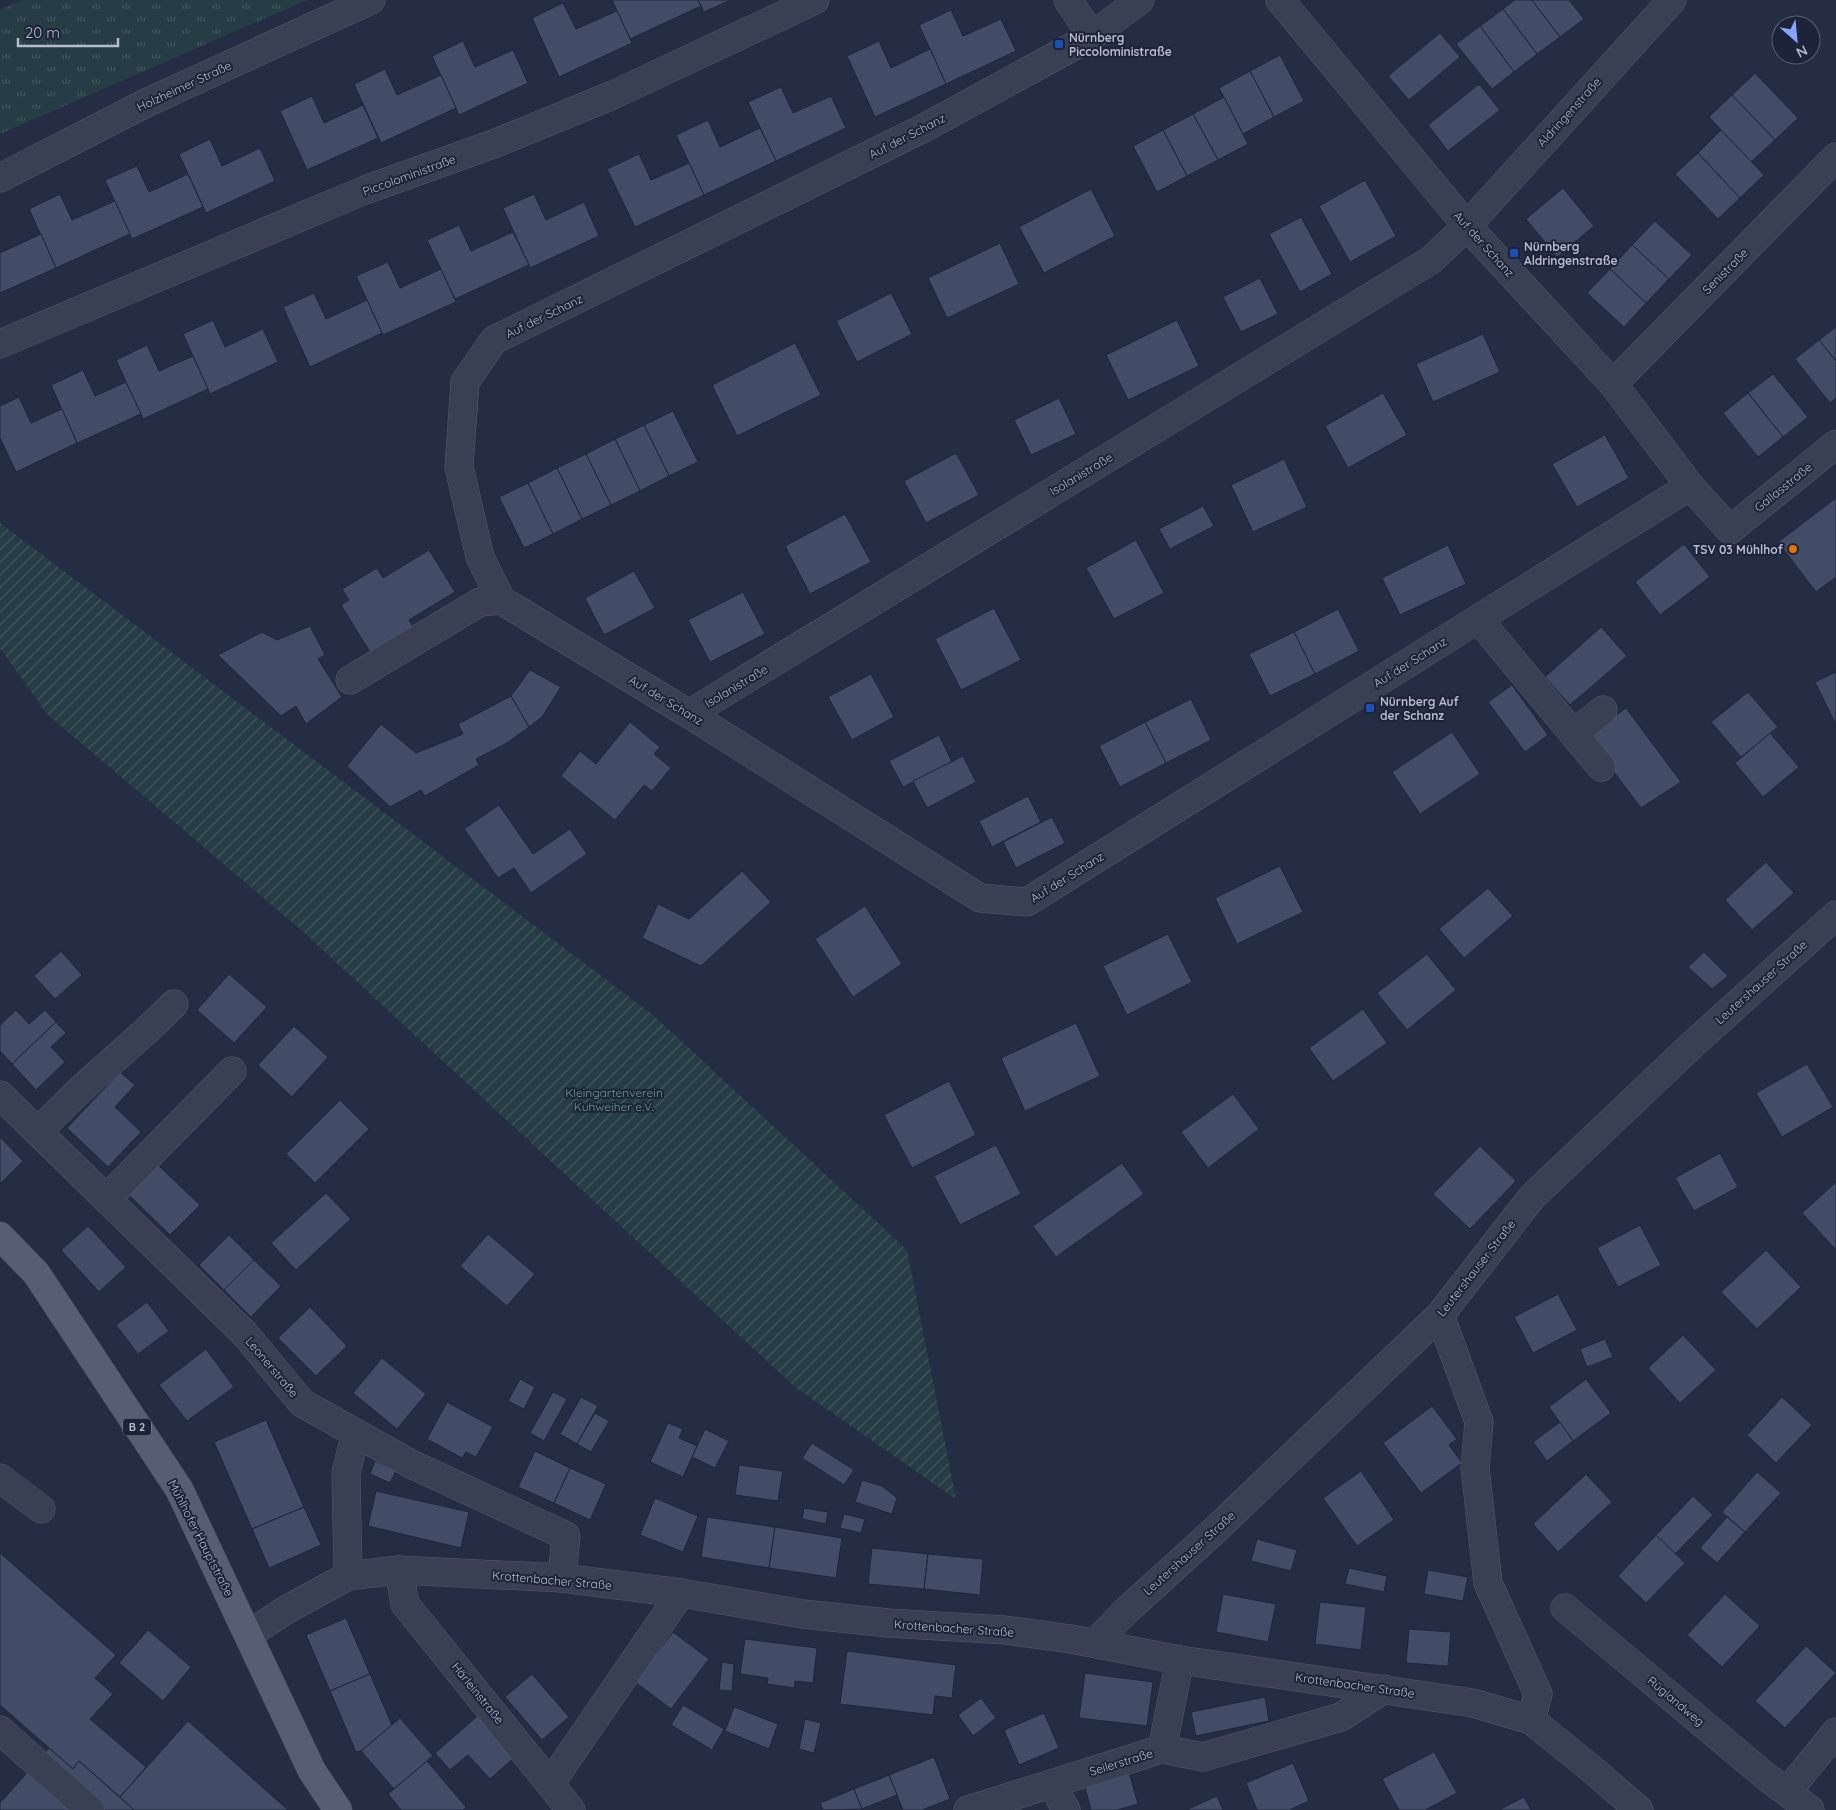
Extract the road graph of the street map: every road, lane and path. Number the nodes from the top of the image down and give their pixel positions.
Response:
1 (371, 0) edge
2 (815, 0) edge
3 (1068, 0) edge
4 (1140, 0) edge
5 (1280, 0) edge
6 (1672, 0) edge
7 (1092, 36) junction
8 (1836, 157) edge
9 (0, 178) edge
10 (1467, 226) junction
11 (0, 344) edge
12 (1613, 384) junction
13 (1836, 444) edge
14 (1690, 486) junction
15 (1730, 530) joint
16 (501, 600) junction
17 (1478, 619) junction
18 (350, 680) dead end
19 (1603, 710) dead end
20 (690, 714) junction
21 (1574, 734) junction
22 (1601, 767) dead end
23 (1836, 915) edge
24 (174, 1004) dead end
25 (232, 1071) dead end
26 (0, 1095) edge
27 (39, 1132) junction
28 (107, 1198) junction
29 (0, 1236) edge
30 (1440, 1314) junction
31 (356, 1433) junction
32 (0, 1478) edge
33 (41, 1509) dead end
34 (399, 1570) junction
35 (348, 1576) junction
36 (562, 1578) junction
37 (681, 1593) junction
38 (1565, 1608) dead end
39 (248, 1634) junction
40 (1095, 1644) junction
41 (1180, 1660) junction
42 (1384, 1689) junction
43 (1531, 1720) junction
44 (0, 1730) edge
45 (1836, 1732) edge
46 (1162, 1749) junction
47 (550, 1784) junction
48 (1052, 1784) junction
49 (1787, 1792) junction
50 (90, 1810) edge
51 (337, 1810) edge
52 (571, 1810) edge
53 (968, 1810) edge
54 (1066, 1810) edge
55 (1639, 1810) edge
56 (1810, 1810) edge

1 - 9 street, Holzheimer Straße
2 - 11 street, Piccoloministraße
3 - 7 street
4 - 7 street, Auf der Schanz
5 - 10 street, Auf der Schanz
6 - 10 street, Aldringenstraße
7 - 16 street, Auf der Schanz
8 - 12 street, Senistraße
10 - 12 street, Auf der Schanz
10 - 20 street, Isolanistraße
12 - 14 street, Auf der Schanz
13 - 15 street, Gallasstraße
14 - 15 street, Auf der Schanz
14 - 17 street, Auf der Schanz
16 - 18 street
16 - 20 street, Auf der Schanz
17 - 20 street, Auf der Schanz
17 - 21 street
19 - 21 street
21 - 22 street
23 - 30 street, Leutershauser Straße
24 - 27 street
25 - 28 street
26 - 27 street, Leonerstraße
27 - 28 street, Leonerstraße
28 - 31 street, Leonerstraße
29 - 39 main road, Mühlhofer Hauptstraße / B 2
30 - 40 street, Leutershauser Straße
30 - 43 street
31 - 35 street
31 - 36 street, Leonerstraße
32 - 33 street
34 - 35 street, Krottenbacher Straße
34 - 36 street, Krottenbacher Straße
34 - 47 street, Härleinstraße
35 - 39 street, Krottenbacher Straße
36 - 37 street, Krottenbacher Straße
37 - 40 street, Krottenbacher Straße
37 - 47 street
38 - 49 street, Rüglandweg
39 - 51 main road, Mühlhofer Hauptstraße / B 2
40 - 41 street, Krottenbacher Straße
41 - 42 street, Krottenbacher Straße
41 - 46 street
42 - 43 street, Krottenbacher Straße
42 - 46 street, Seilerstraße
43 - 55 street, Krottenbacher Straße
44 - 50 street
45 - 49 street
46 - 48 street, Seilerstraße
47 - 52 street, Härleinstraße
48 - 53 street, Seilerstraße
48 - 54 street
49 - 56 street, Rüglandweg

